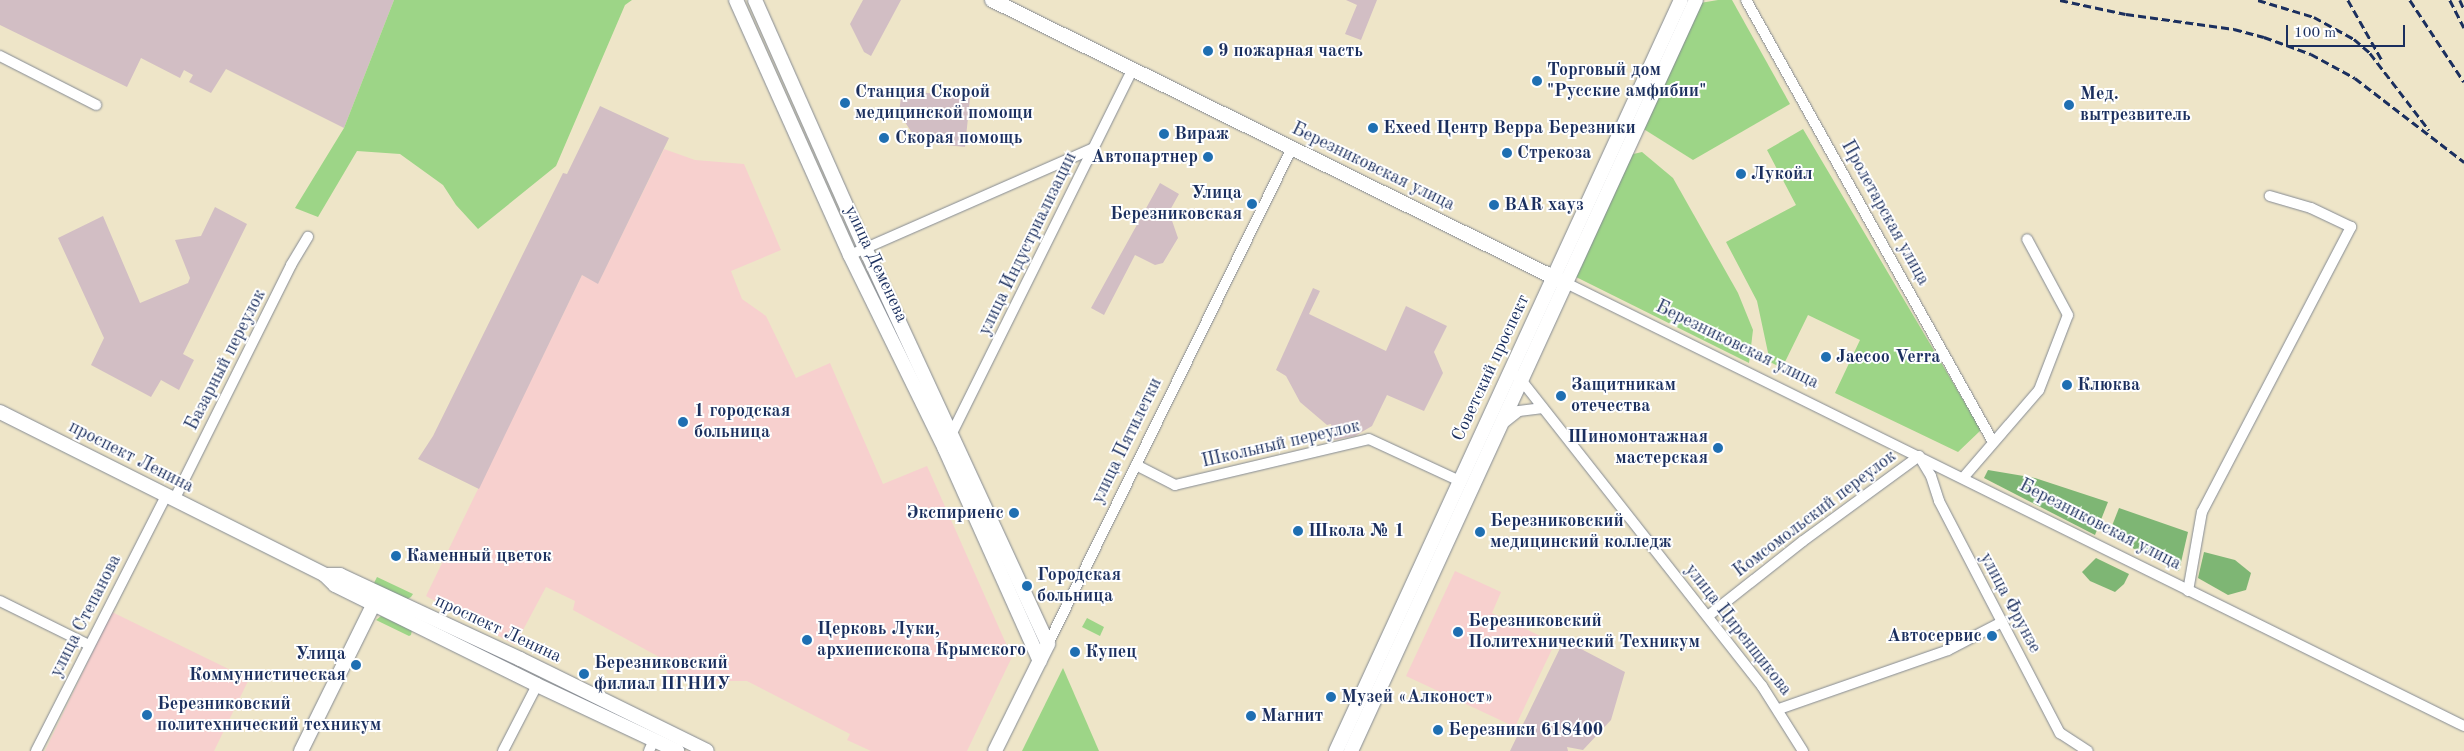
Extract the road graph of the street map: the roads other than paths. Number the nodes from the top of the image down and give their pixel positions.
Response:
1 (736, 0) edge
2 (755, 0) edge
3 (1681, 0) edge
4 (1696, 0) edge
5 (1746, 0) edge
6 (995, 1) edge
7 (0, 56) edge
8 (1133, 69) junction
9 (96, 105) dead end
10 (1094, 148) junction
11 (1292, 148) junction
12 (2270, 196) dead end
13 (308, 237) dead end
14 (2027, 239) dead end
15 (866, 248) junction
16 (850, 255) junction
17 (1560, 280) junction
18 (1512, 368) junction
19 (1521, 380) junction
20 (1543, 408) junction
21 (0, 412) edge
22 (1500, 426) junction
23 (952, 433) junction
24 (1993, 442) junction
25 (1919, 456) junction
26 (1136, 465) junction
27 (1963, 478) junction
28 (1460, 481) junction
29 (170, 498) junction
30 (999, 536) junction
31 (985, 543) junction
32 (2188, 591) junction
33 (376, 599) junction
34 (0, 601) edge
35 (1708, 616) junction
36 (2002, 622) junction
37 (1048, 644) junction
38 (89, 645) junction
39 (1040, 661) junction
40 (537, 686) junction
41 (1779, 710) junction
42 (2464, 726) edge
43 (652, 746) edge
44 (1343, 750) edge
45 (2082, 750) edge
46 (36, 751) edge
47 (301, 751) edge
48 (503, 751) edge
49 (677, 751) edge
50 (707, 751) edge
51 (996, 751) edge
52 (1803, 751) edge

1 - 16 main road, улица Деменева
2 - 15 main road, улица Деменева
3 - 17 main road, Советский проспект
4 - 17 main road, Советский проспект
5 - 24 street, Пролетарская улица
6 - 8 main road, Березниковская улица
7 - 9 street
8 - 10 street, улица Индустриализации
8 - 11 main road, Березниковская улица
10 - 15 street
10 - 23 street, улица Индустриализации
11 - 17 main road, Березниковская улица
11 - 26 street, улица Пятилетки
12 - 32 street
13 - 29 street, Базарный переулок
14 - 24 street
15 - 16 street
15 - 23 main road, улица Деменева
16 - 31 main road, улица Деменева
17 - 18 main road, Советский проспект
17 - 19 main road, Советский проспект
17 - 25 street, Березниковская улица
18 - 19 street, улица Циренщикова
18 - 28 main road, Советский проспект
19 - 20 street, улица Циренщикова
19 - 22 main road, Советский проспект
20 - 22 street
20 - 35 street, улица Циренщикова
21 - 29 main road, проспект Ленина
22 - 44 main road, Советский проспект
23 - 30 main road, улица Деменева
24 - 27 street
25 - 27 street, Березниковская улица
25 - 35 street, Комсомольский переулок
25 - 36 street, улица Фрунзе
26 - 28 street, Школьный переулок
26 - 37 street, улица Пятилетки
27 - 32 street, Березниковская улица
28 - 44 main road, Советский проспект
29 - 33 main road, проспект Ленина
29 - 38 street, улица Степанова
30 - 31 main road
30 - 37 main road, улица Деменева
31 - 39 main road, улица Деменева
32 - 42 street, Березниковская улица
33 - 40 main road, проспект Ленина
33 - 47 main road
33 - 50 main road, проспект Ленина
34 - 38 street
35 - 41 street, улица Циренщикова
36 - 41 street
36 - 45 street, улица Фрунзе
37 - 39 main road, улица Пятилетки
38 - 46 street, улица Степанова
39 - 51 main road, улица Пятилетки
40 - 43 main road, проспект Ленина
40 - 48 street
41 - 52 street, улица Циренщикова
43 - 49 main road, проспект Ленина

